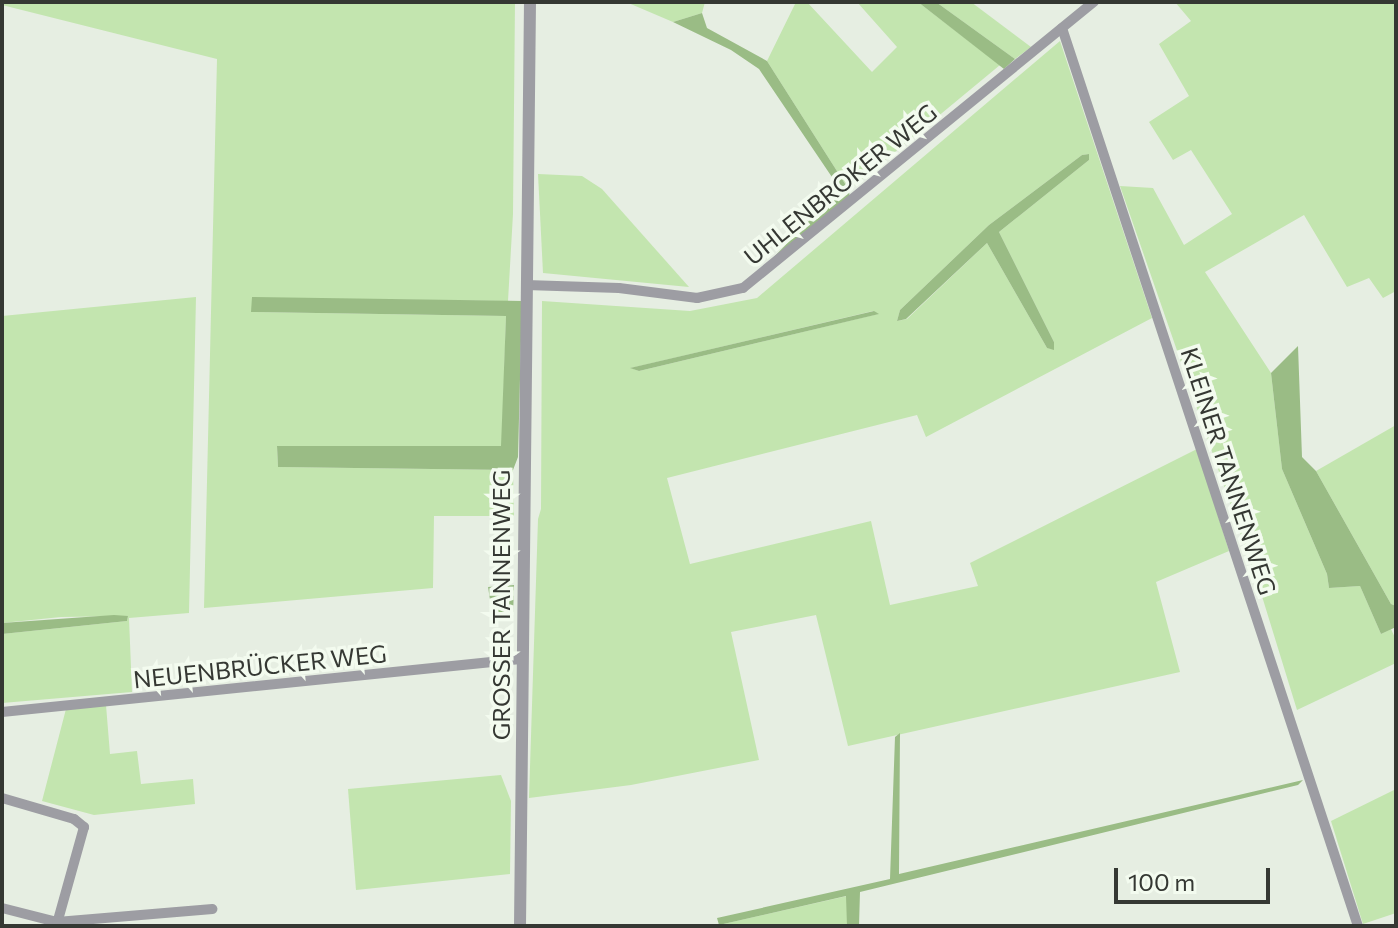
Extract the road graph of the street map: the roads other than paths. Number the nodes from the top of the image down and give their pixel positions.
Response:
1 (530, 2) edge
2 (1094, 2) edge
3 (1062, 28) junction
4 (526, 285) junction
5 (521, 659) junction
6 (2, 712) edge
7 (2, 798) edge
8 (2, 908) edge
9 (212, 909) dead end
10 (57, 924) edge
11 (520, 926) edge
12 (1358, 926) edge

1 - 4 street, GROSSER TANNENWEG
2 - 3 street, UHLENBROKER WEG
3 - 4 street, UHLENBROKER WEG
3 - 12 street, KLEINER TANNENWEG
4 - 5 street, GROSSER TANNENWEG
5 - 6 street, NEUENBRÜCKER WEG
5 - 11 street, GROSSER TANNENWEG
7 - 10 street
8 - 10 street
9 - 10 street

